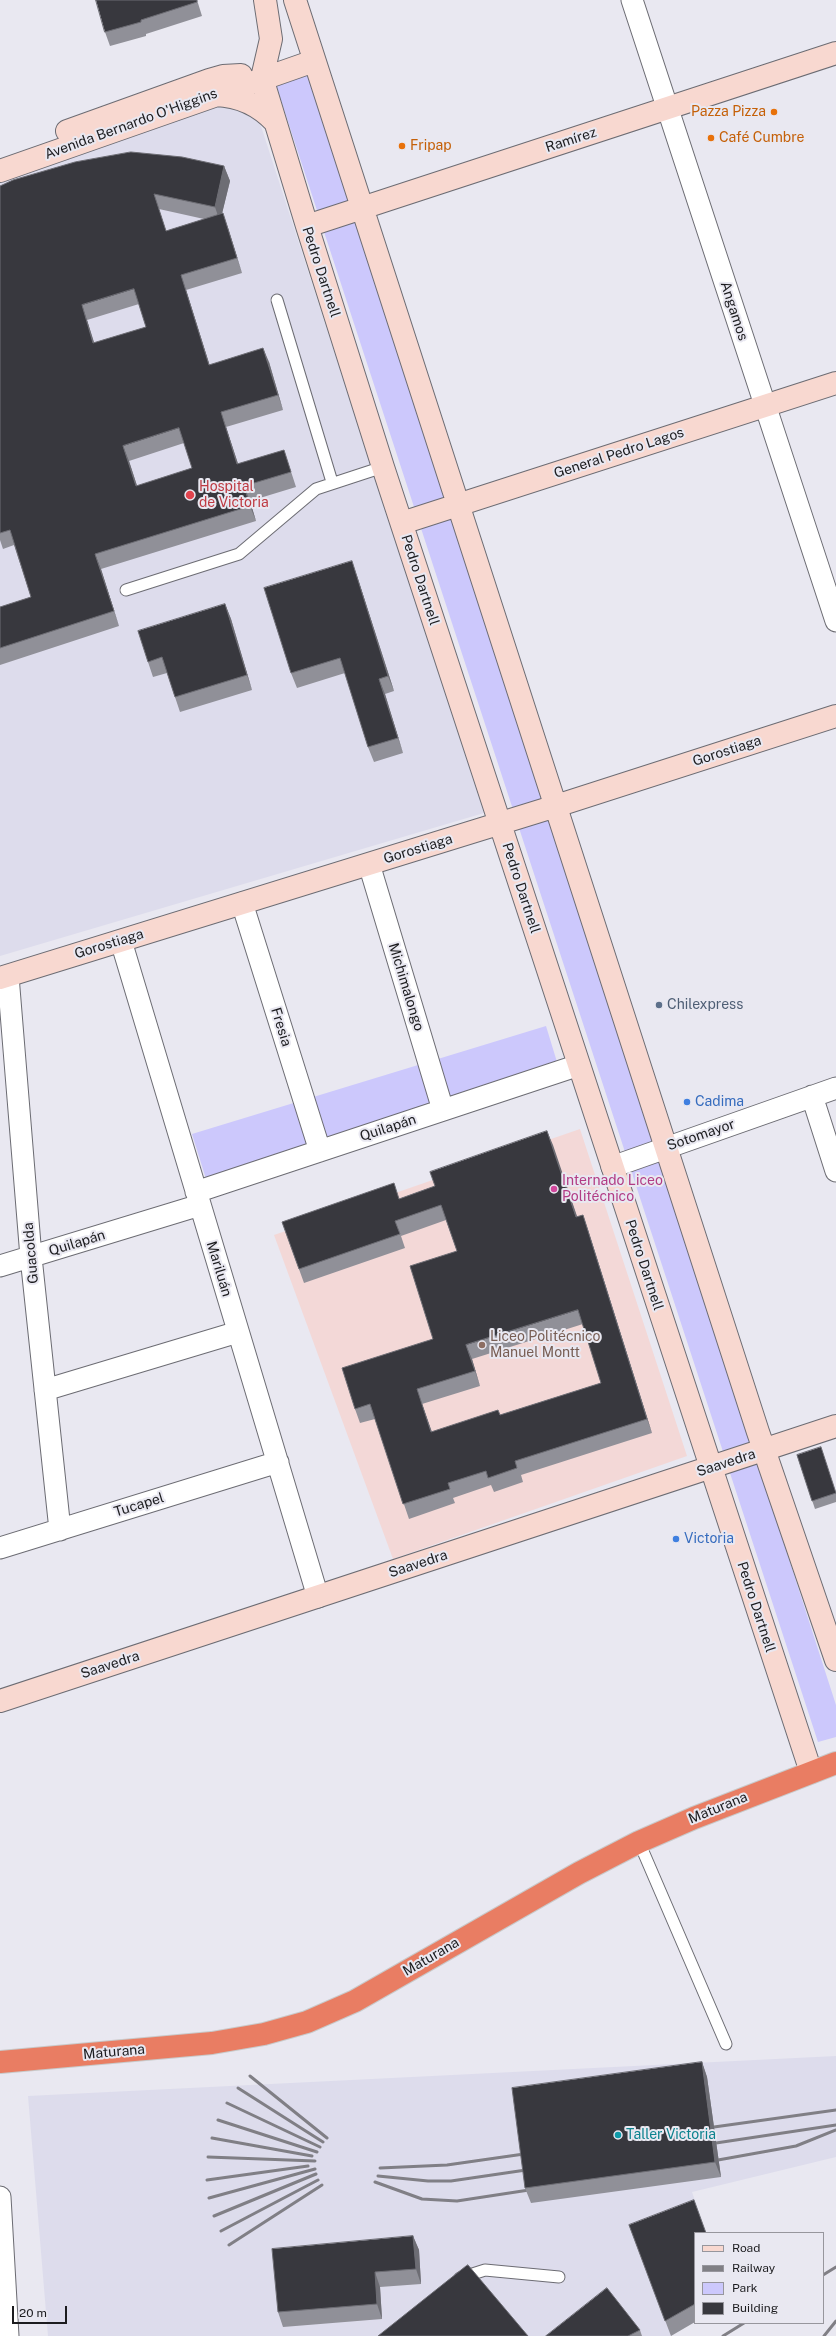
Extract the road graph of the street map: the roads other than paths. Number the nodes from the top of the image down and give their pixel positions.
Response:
1 (265, 0) edge
2 (295, 0) edge
3 (632, 0) edge
4 (836, 53) edge
5 (314, 61) junction
6 (262, 78) junction
7 (214, 94) junction
8 (666, 108) junction
9 (275, 122) junction
10 (0, 155) edge
11 (0, 171) edge
12 (362, 208) junction
13 (307, 226) junction
14 (277, 300) dead end
15 (836, 383) edge
16 (766, 406) junction
17 (383, 467) junction
18 (332, 482) junction
19 (458, 505) junction
20 (402, 523) junction
21 (126, 590) dead end
22 (836, 621) edge
23 (836, 716) edge
24 (556, 806) junction
25 (500, 824) junction
26 (369, 864) junction
27 (242, 903) junction
28 (120, 941) junction
29 (4, 977) edge
30 (579, 1066) junction
31 (836, 1088) edge
32 (812, 1096) junction
33 (443, 1110) junction
34 (666, 1147) junction
35 (320, 1151) junction
36 (612, 1167) junction
37 (836, 1171) edge
38 (198, 1198) junction
39 (31, 1257) junction
40 (0, 1266) edge
41 (238, 1332) junction
42 (45, 1390) junction
43 (836, 1426) edge
44 (765, 1451) junction
45 (278, 1462) junction
46 (710, 1468) junction
47 (60, 1530) junction
48 (0, 1548) edge
49 (318, 1597) junction
50 (836, 1660) edge
51 (0, 1701) edge
52 (836, 1763) edge
53 (811, 1772) junction
54 (639, 1842) junction
55 (726, 2044) dead end
56 (0, 2062) edge
57 (0, 2197) edge
58 (559, 2277) dead end
59 (450, 2285) edge
60 (8, 2336) edge

1 - 6 main road
2 - 5 main road
3 - 8 street, Angamos
4 - 8 main road, Ramírez
5 - 6 main road, Avenida Bernardo O'Higgins
5 - 12 main road
6 - 7 main road, Avenida Bernardo O'Higgins
6 - 9 main road, Pedro Dartnell
6 - 10 main road, Avenida Bernardo O'Higgins
7 - 9 main road
7 - 11 main road, Avenida Bernardo O'Higgins
8 - 12 main road, Ramírez
8 - 16 street, Angamos
9 - 13 main road, Pedro Dartnell
12 - 13 main road, Ramírez
12 - 19 main road
13 - 17 main road, Pedro Dartnell
14 - 18 lane
15 - 16 main road, General Pedro Lagos
16 - 19 main road, General Pedro Lagos
16 - 22 street, Angamos
17 - 18 lane
17 - 20 main road, Pedro Dartnell
18 - 21 lane
19 - 20 main road, General Pedro Lagos
19 - 24 main road
20 - 25 main road, Pedro Dartnell
23 - 24 main road, Gorostiaga
24 - 25 main road, Gorostiaga
24 - 34 main road
25 - 26 main road, Gorostiaga
25 - 30 main road, Pedro Dartnell
26 - 27 main road, Gorostiaga
26 - 33 street, Michimalongo
27 - 28 main road, Gorostiaga
27 - 35 street, Fresia
28 - 29 main road, Gorostiaga
28 - 38 street, Mariluán
29 - 39 street, Guacolda
30 - 33 street, Quilapán
30 - 36 main road, Pedro Dartnell
31 - 32 street, Sotomayor
32 - 34 street, Sotomayor
32 - 37 street
33 - 35 street, Quilapán
34 - 36 street, Sotomayor
34 - 44 main road
35 - 38 street, Quilapán
36 - 46 main road, Pedro Dartnell
38 - 39 street, Quilapán
38 - 41 street, Mariluán
39 - 40 street, Quilapán
39 - 42 street, Guacolda
41 - 42 street
41 - 45 street, Mariluán
42 - 47 street, Guacolda
43 - 44 main road, Saavedra
44 - 46 main road, Saavedra
44 - 50 main road
45 - 47 street, Tucapel
45 - 49 street, Mariluán
46 - 49 main road, Saavedra
46 - 53 main road, Pedro Dartnell
47 - 48 street, Tucapel
49 - 51 main road, Saavedra
52 - 53 highway, Maturana
53 - 54 highway, Maturana
54 - 55 lane
54 - 56 highway, Maturana
57 - 60 street
58 - 59 lane

